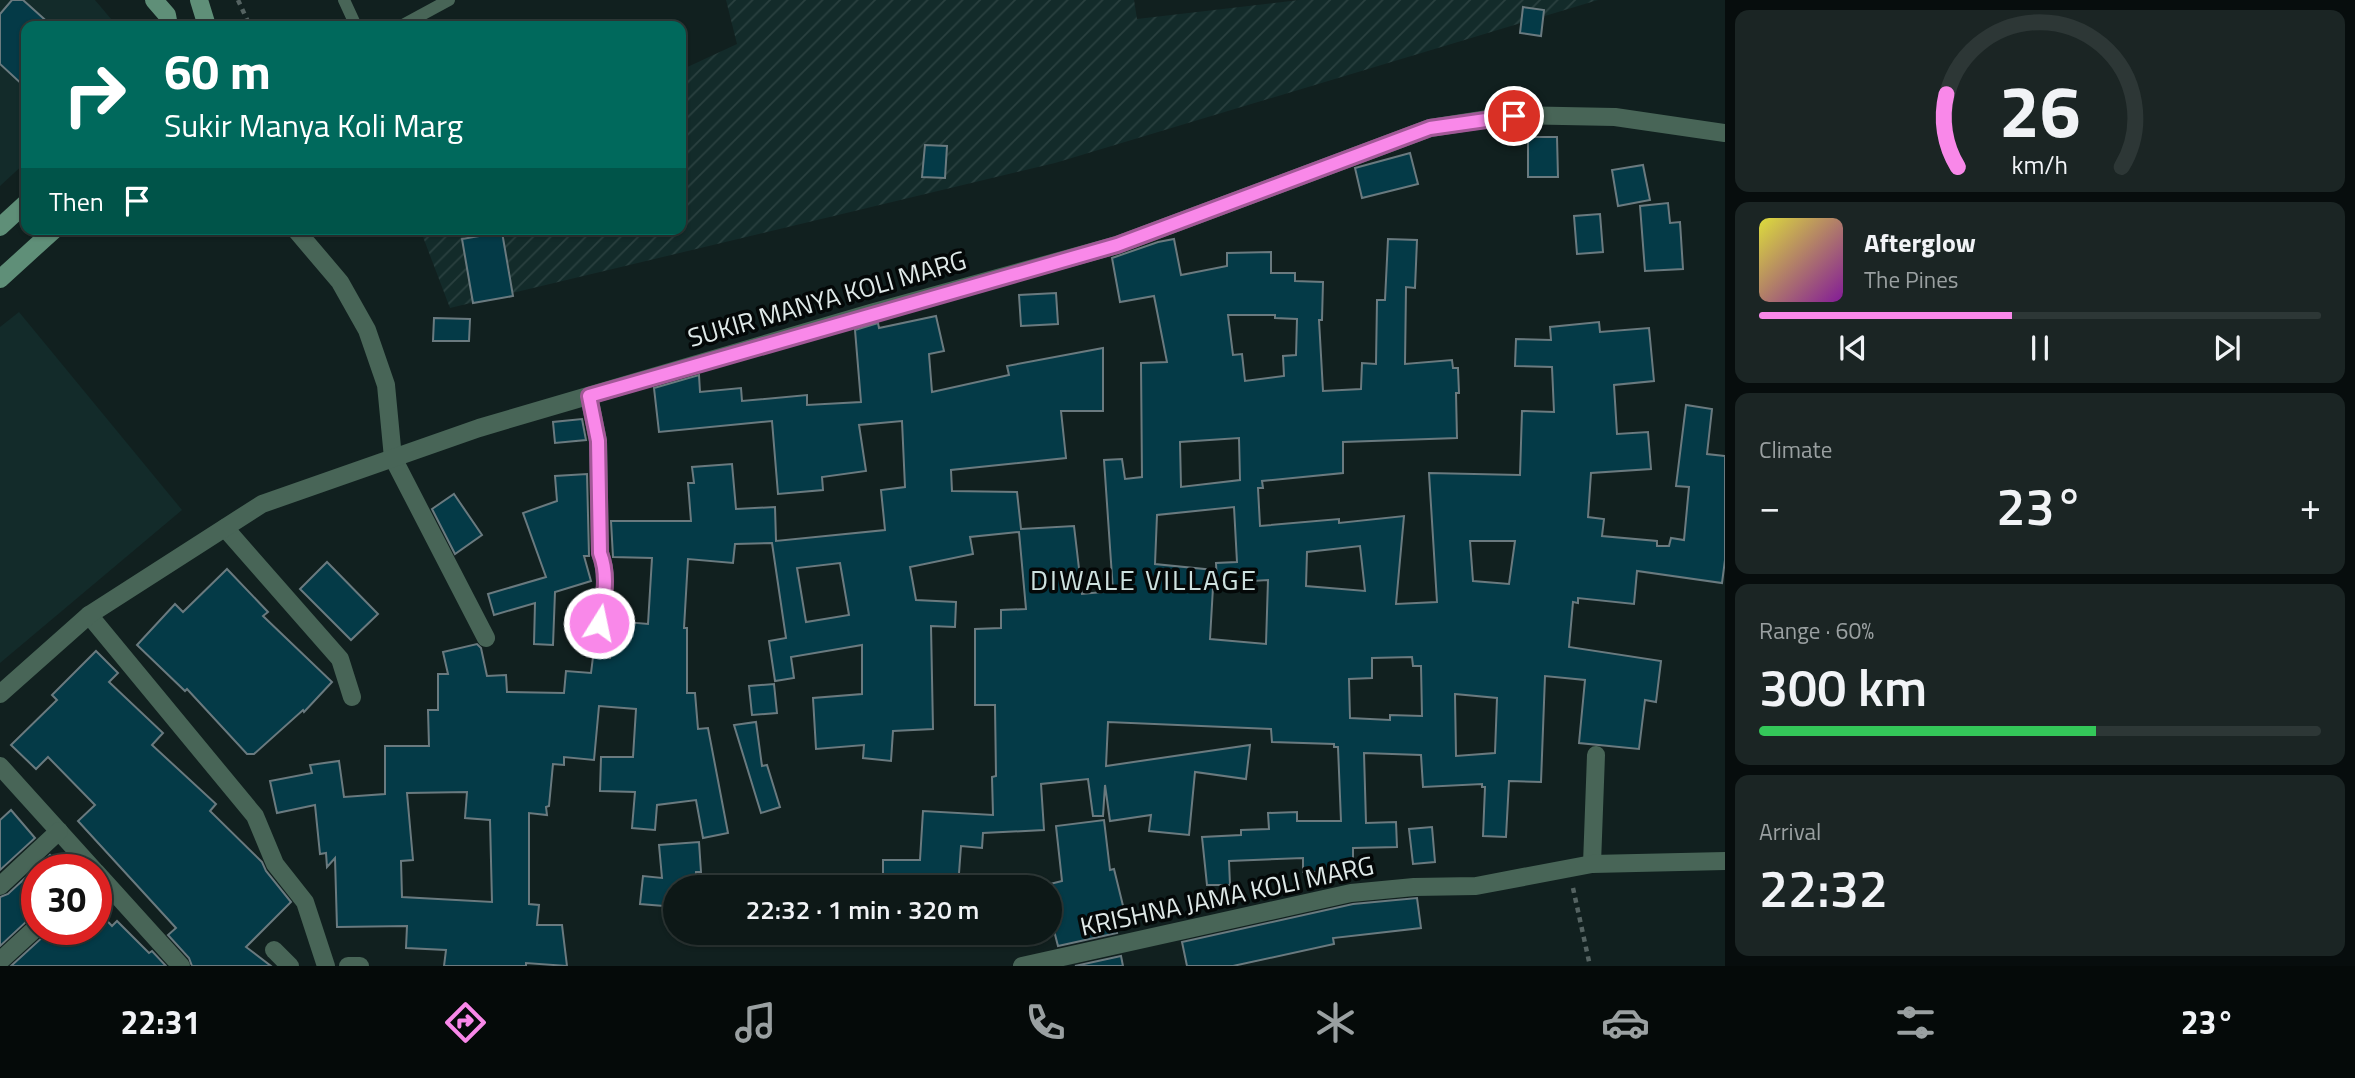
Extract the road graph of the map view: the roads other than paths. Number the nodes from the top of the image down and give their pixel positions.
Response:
1 (154, 0) edge
2 (199, 0) edge
3 (344, 0) edge
4 (449, 0) edge
5 (168, 21) edge
6 (205, 21) edge
7 (354, 21) edge
8 (410, 21) edge
9 (1725, 133) edge
10 (21, 207) edge
11 (0, 226) edge
12 (48, 235) edge
13 (300, 235) edge
14 (0, 279) edge
15 (589, 396) junction
16 (393, 458) junction
17 (225, 528) junction
18 (89, 615) junction
19 (599, 623) dead end
20 (486, 638) dead end
21 (0, 694) edge
22 (352, 697) dead end
23 (1596, 755) dead end
24 (0, 766) edge
25 (59, 831) junction
26 (79, 854) edge
27 (1725, 861) edge
28 (1592, 864) junction
29 (0, 886) edge
30 (112, 891) edge
31 (21, 929) edge
32 (21, 942) edge
33 (0, 948) edge
34 (274, 950) dead end
35 (0, 961) edge
36 (181, 966) edge
37 (290, 966) edge
38 (326, 966) edge
39 (348, 966) edge
40 (360, 966) edge
41 (1021, 966) edge

1 - 5 street
2 - 6 street
3 - 7 lane
4 - 8 lane
9 - 15 street, SUKIR MANYA KOLI MARG
10 - 11 street
12 - 14 street
13 - 16 street
15 - 16 street, SUKIR MANYA KOLI MARG
15 - 19 street
16 - 17 street, SUKIR MANYA KOLI MARG
16 - 20 street
17 - 18 street, SUKIR MANYA KOLI MARG
17 - 22 street
18 - 21 street, SUKIR MANYA KOLI MARG
18 - 38 street
23 - 28 street
24 - 25 street
25 - 26 street
25 - 29 street
27 - 28 street
28 - 41 street, KRISHNA JAMA KOLI MARG
30 - 36 street
31 - 33 street
32 - 35 street
34 - 37 street
39 - 40 street

